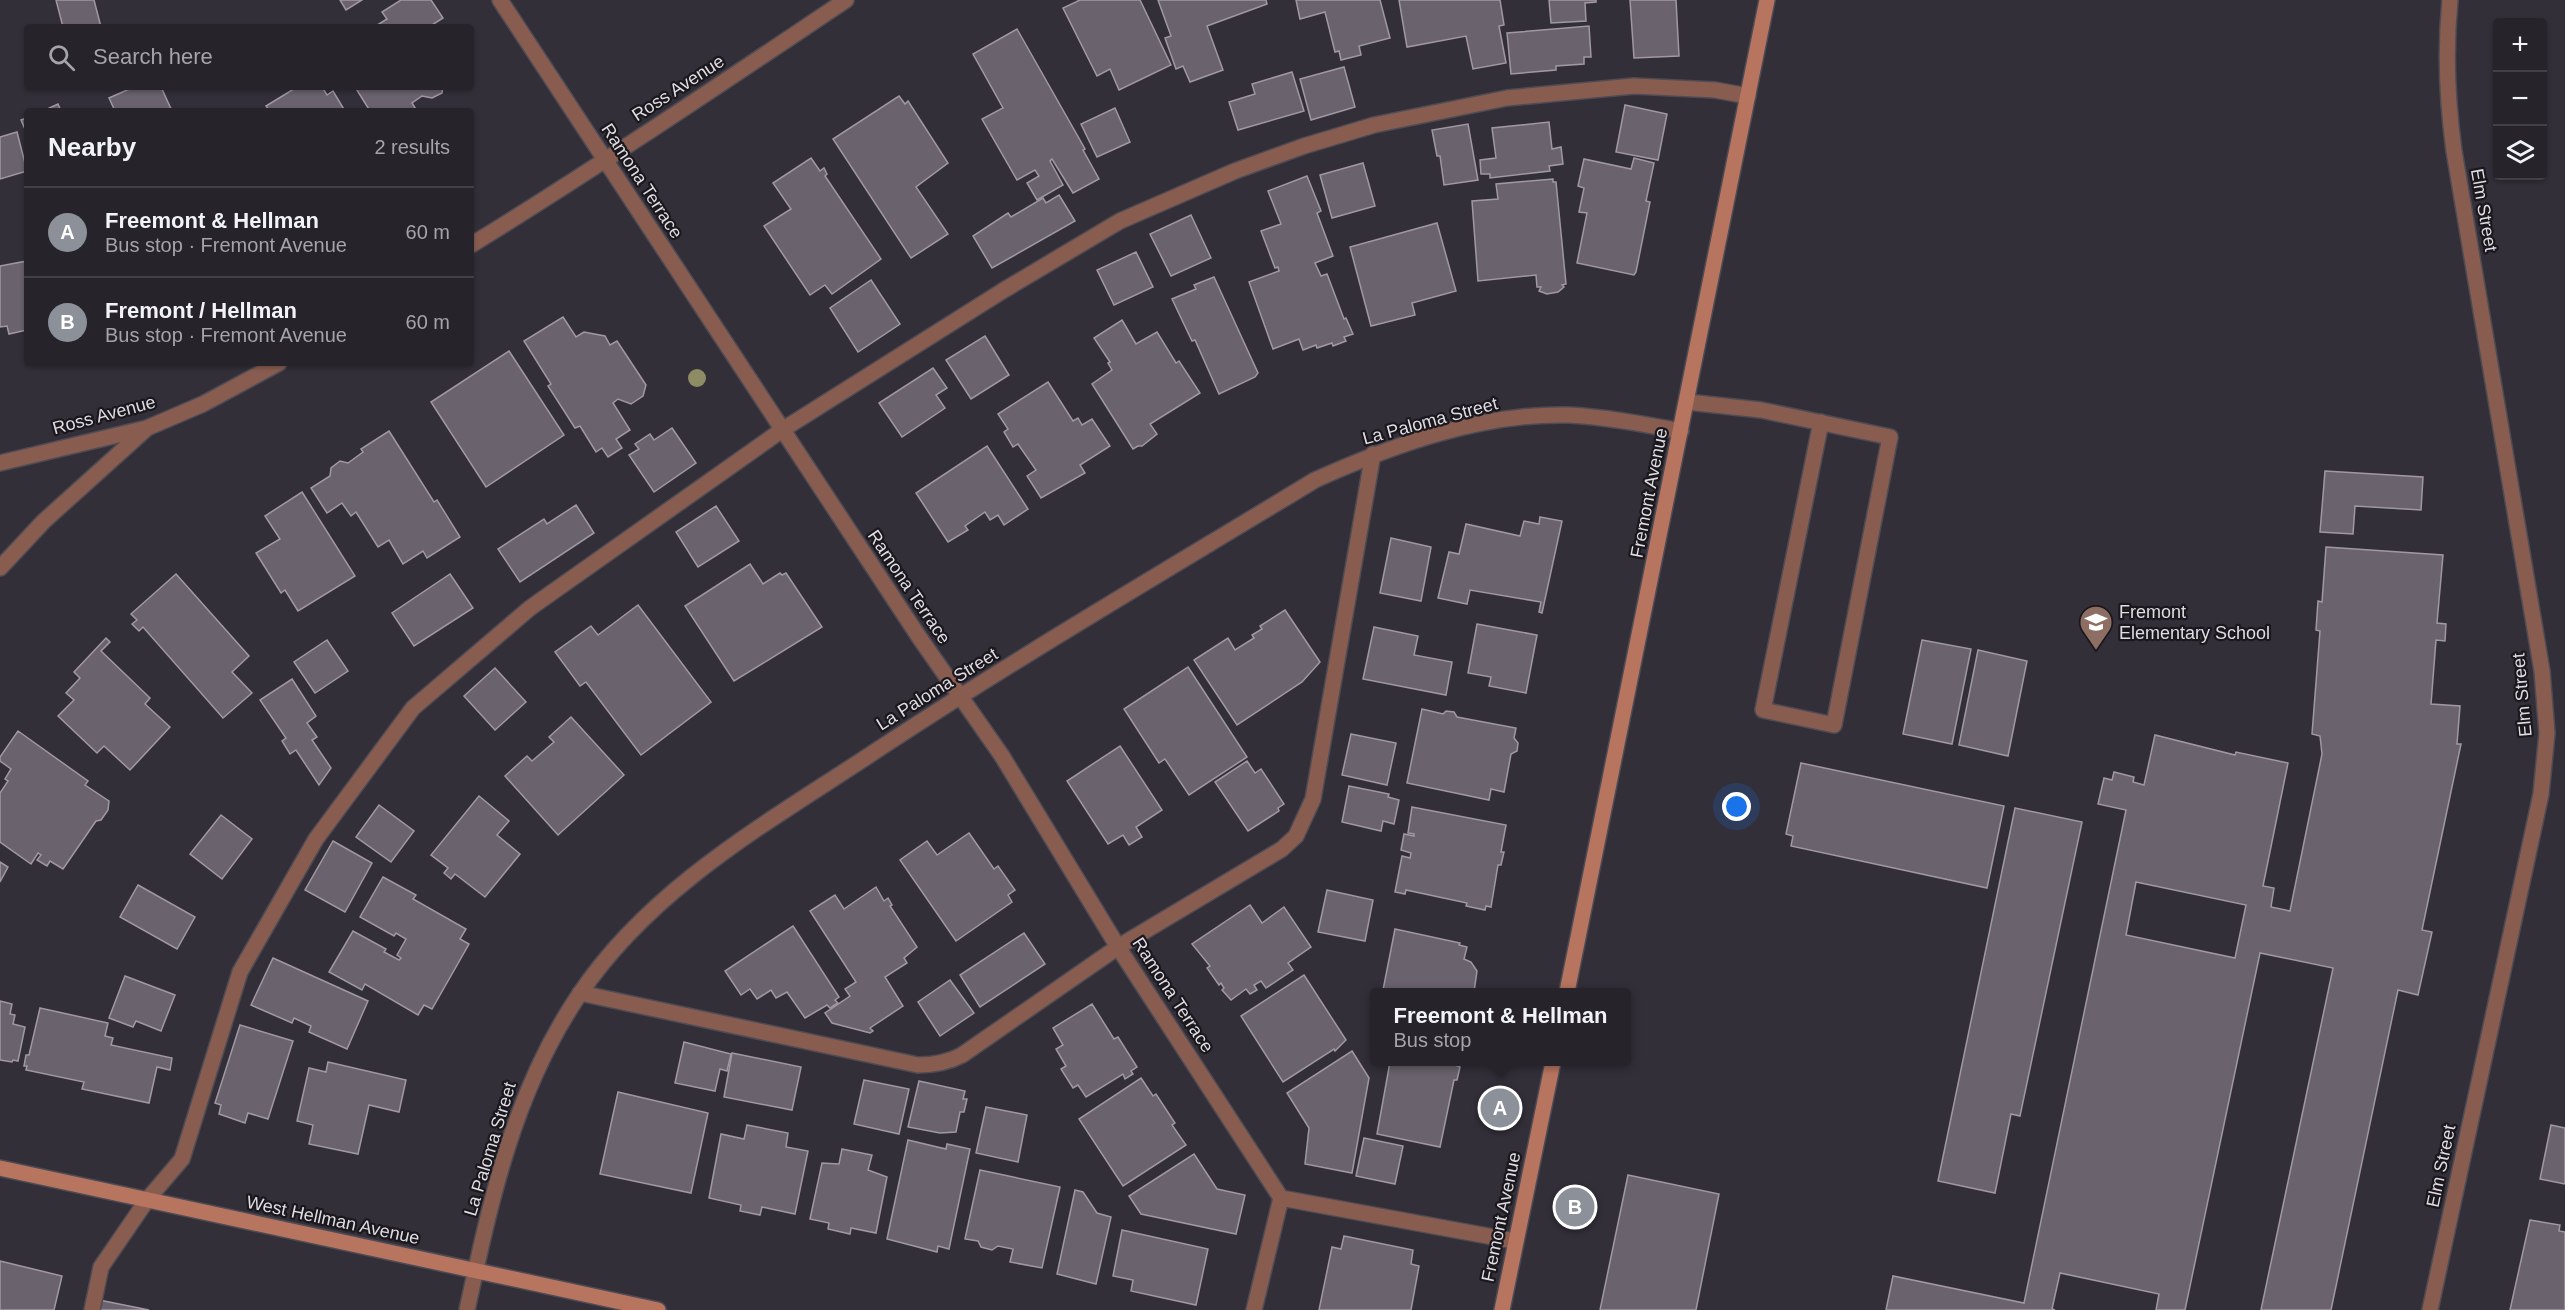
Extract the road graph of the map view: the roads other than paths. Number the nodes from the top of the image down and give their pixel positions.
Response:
1 (500, 0) edge
2 (846, 0) edge
3 (1767, 0) edge
4 (2450, 0) edge
5 (1748, 96) junction
6 (603, 159) junction
7 (474, 243) edge
8 (273, 366) edge
9 (1687, 402) junction
10 (1821, 422) junction
11 (147, 428) junction
12 (782, 430) junction
13 (1682, 431) junction
14 (1373, 454) junction
15 (0, 463) edge
16 (0, 568) edge
17 (959, 696) junction
18 (1118, 947) junction
19 (1568, 988) edge
20 (580, 993) junction
21 (1552, 1066) edge
22 (0, 1168) edge
23 (1281, 1198) junction
24 (147, 1200) junction
25 (1515, 1241) junction
26 (475, 1270) junction
27 (92, 1310) edge
28 (467, 1310) edge
29 (658, 1310) edge
30 (1254, 1310) edge
31 (1502, 1310) edge
32 (2430, 1310) edge

1 - 6 street, Ramona Terrace
2 - 6 street, Ross Avenue
3 - 5 main road, Fremont Avenue
4 - 32 street, Elm Street
5 - 9 main road, Fremont Avenue
5 - 12 street
6 - 7 street, Ross Avenue
6 - 12 street, Ramona Terrace
8 - 11 street, Ross Avenue
9 - 10 street
9 - 13 main road, Fremont Avenue
10 - 10 street
11 - 15 street, Ross Avenue
11 - 16 street
12 - 17 street, Ramona Terrace
12 - 24 street
13 - 14 street, La Paloma Street
13 - 19 main road, Fremont Avenue
14 - 17 street, La Paloma Street
14 - 18 street
17 - 18 street, Ramona Terrace
17 - 20 street, La Paloma Street
18 - 20 street
18 - 23 street, Ramona Terrace
20 - 26 street, La Paloma Street
21 - 25 main road, Fremont Avenue
22 - 24 main road, West Hellman Avenue
23 - 25 street
23 - 30 street
24 - 26 main road, West Hellman Avenue
24 - 27 street
25 - 31 main road, Fremont Avenue
26 - 28 street, La Paloma Street
26 - 29 main road, West Hellman Avenue

